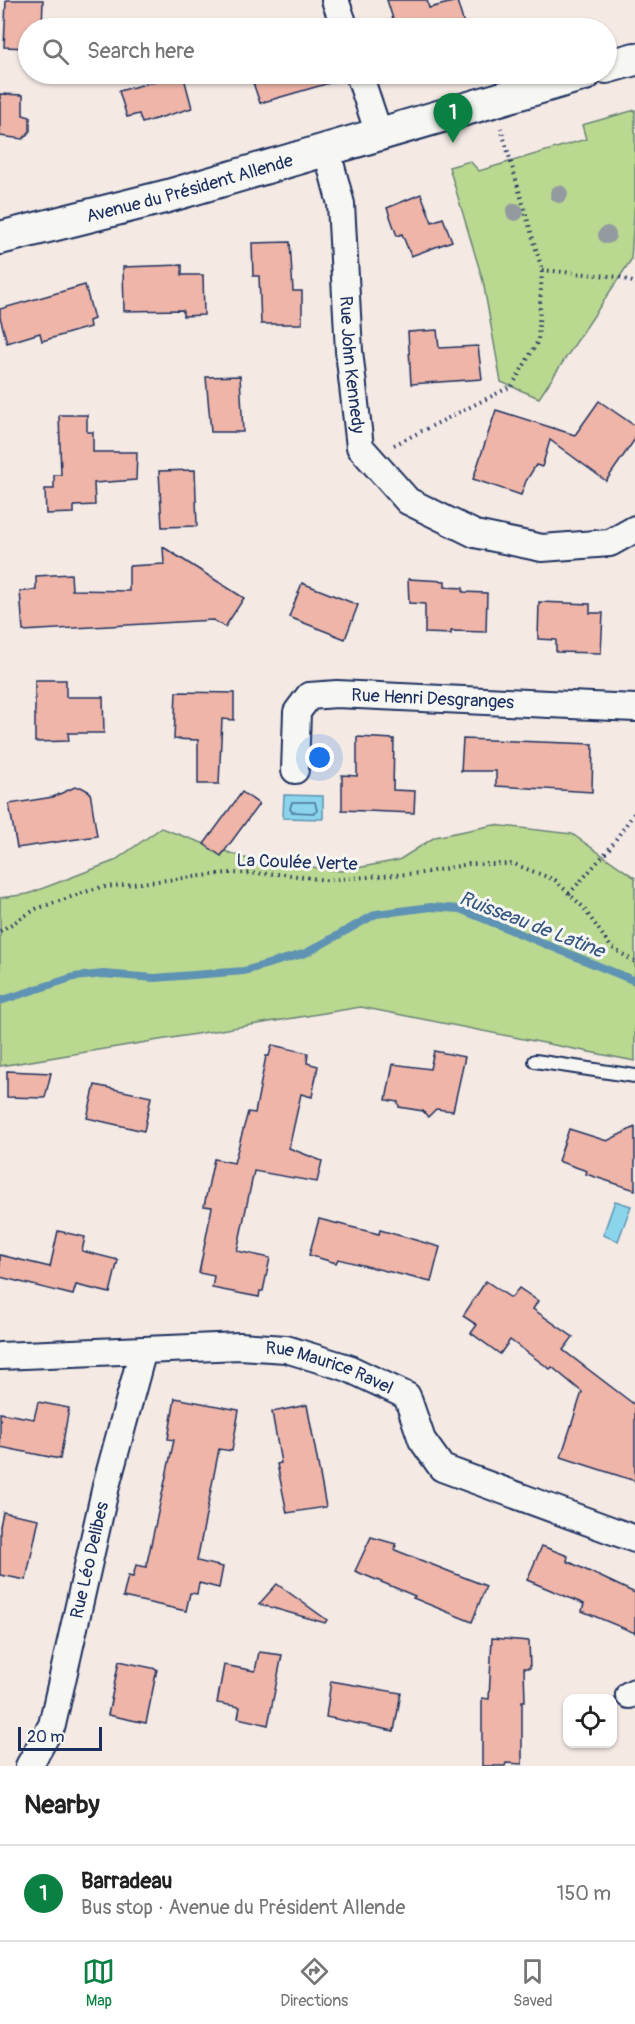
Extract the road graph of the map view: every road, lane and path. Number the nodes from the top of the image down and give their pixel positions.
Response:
1 (336, 0) edge
2 (342, 18) edge
3 (635, 59) edge
4 (617, 64) edge
5 (362, 84) edge
6 (549, 84) edge
7 (492, 100) junction
8 (379, 134) junction
9 (327, 151) junction
10 (0, 238) edge
11 (542, 270) junction
12 (635, 284) edge
13 (369, 458) junction
14 (635, 529) edge
15 (635, 708) edge
16 (295, 770) dead end
17 (635, 812) edge
18 (569, 894) junction
19 (0, 931) edge
20 (635, 962) edge
21 (535, 1061) dead end
22 (635, 1076) edge
23 (144, 1350) junction
24 (0, 1356) edge
25 (635, 1539) edge
26 (29, 1766) edge

1 - 2 street
3 - 4 street
5 - 8 street
6 - 7 street, Avenue du Président Allende
7 - 8 street, Avenue du Président Allende
7 - 11 path
8 - 9 street, Avenue du Président Allende
9 - 10 street, Avenue du Président Allende
9 - 13 street, Rue John Kennedy
11 - 12 path
11 - 13 path
13 - 14 street, Rue John Kennedy
15 - 16 street, Rue Henri Desgranges
17 - 18 path
18 - 19 path, La Coulée Verte
18 - 20 path, La Coulée Verte
21 - 22 lane
23 - 24 street, Rue Maurice Ravel
23 - 25 street, Rue Maurice Ravel
23 - 26 street, Rue Léo Delibes

